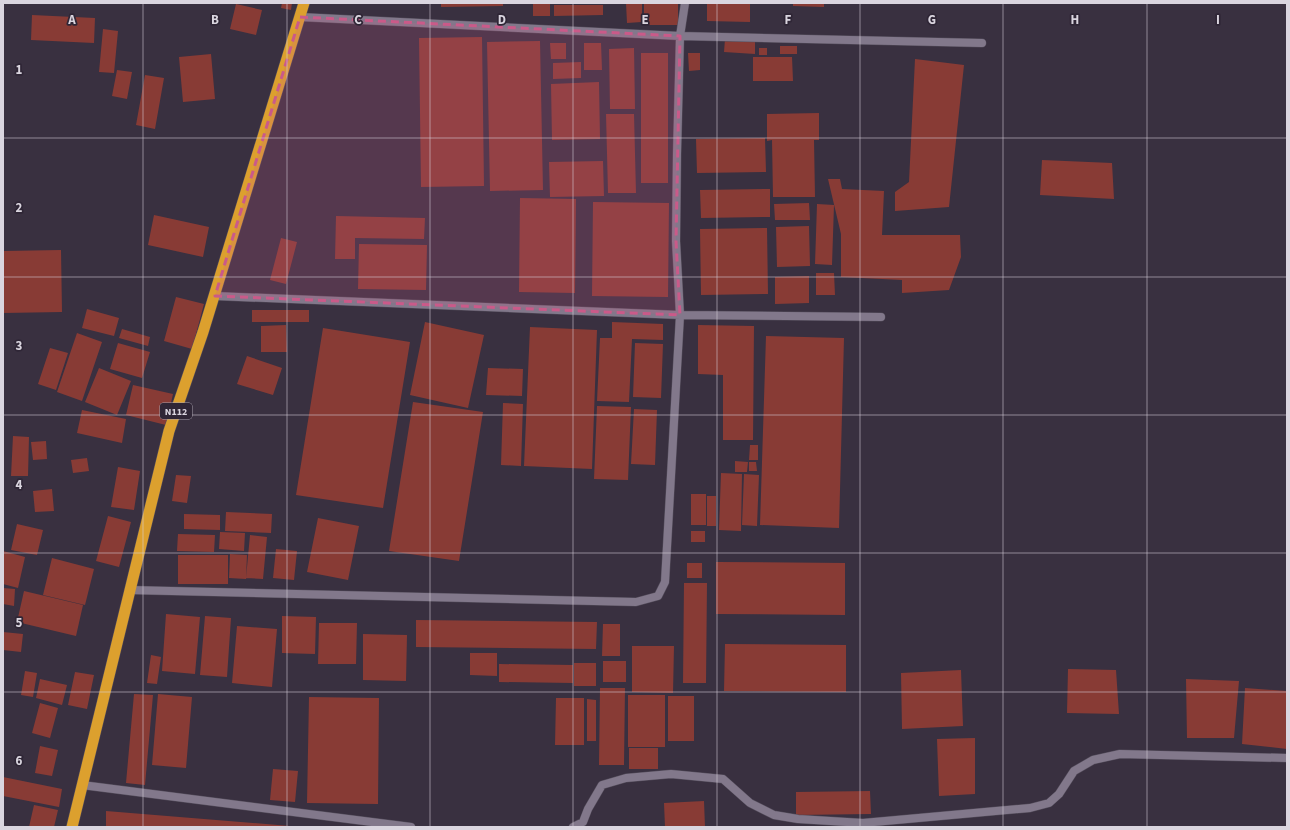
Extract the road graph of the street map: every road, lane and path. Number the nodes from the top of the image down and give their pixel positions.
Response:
1 (304, 3) edge
2 (685, 3) edge
3 (300, 17) junction
4 (680, 36) junction
5 (982, 43) dead end
6 (215, 296) junction
7 (680, 315) junction
8 (881, 317) dead end
9 (129, 590) junction
10 (1287, 758) edge
11 (82, 785) junction
12 (72, 827) edge
13 (411, 827) edge
14 (573, 827) edge

1 - 3 highway, N112
2 - 4 street
3 - 4 street
3 - 6 highway, N112
4 - 5 street
4 - 7 street
6 - 7 street
6 - 9 highway, N112
7 - 8 street
7 - 9 street
9 - 11 highway, N112
10 - 14 street
11 - 12 highway, N112
11 - 13 street

